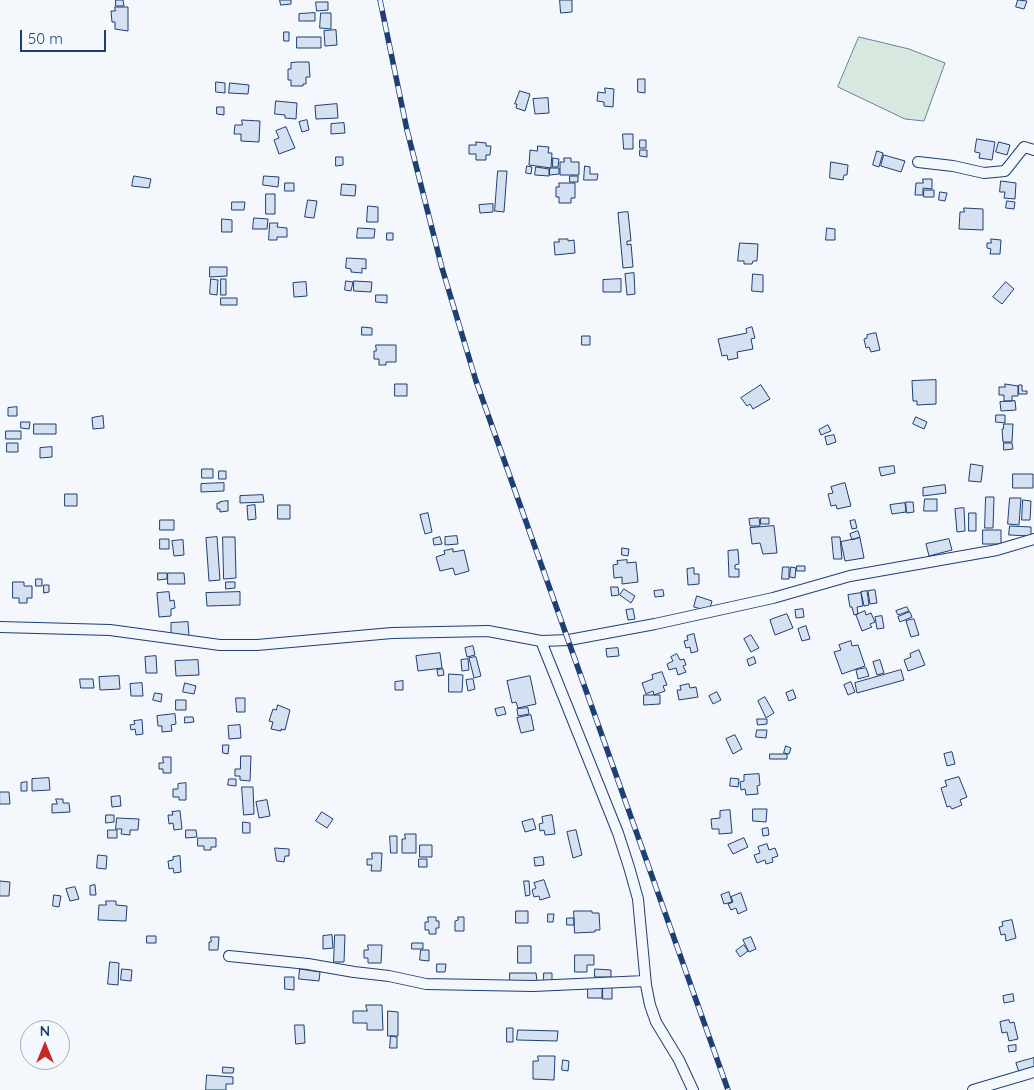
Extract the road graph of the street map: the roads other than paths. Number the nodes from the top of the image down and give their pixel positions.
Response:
1 (1034, 150) edge
2 (918, 162) dead end
3 (1034, 540) edge
4 (0, 627) edge
5 (541, 641) junction
6 (229, 956) dead end
7 (645, 981) junction
8 (1034, 1072) edge
9 (693, 1090) edge
10 (973, 1090) edge

1 - 2 street
3 - 5 street
4 - 5 street
5 - 7 street
6 - 7 street
7 - 9 street
8 - 10 street

